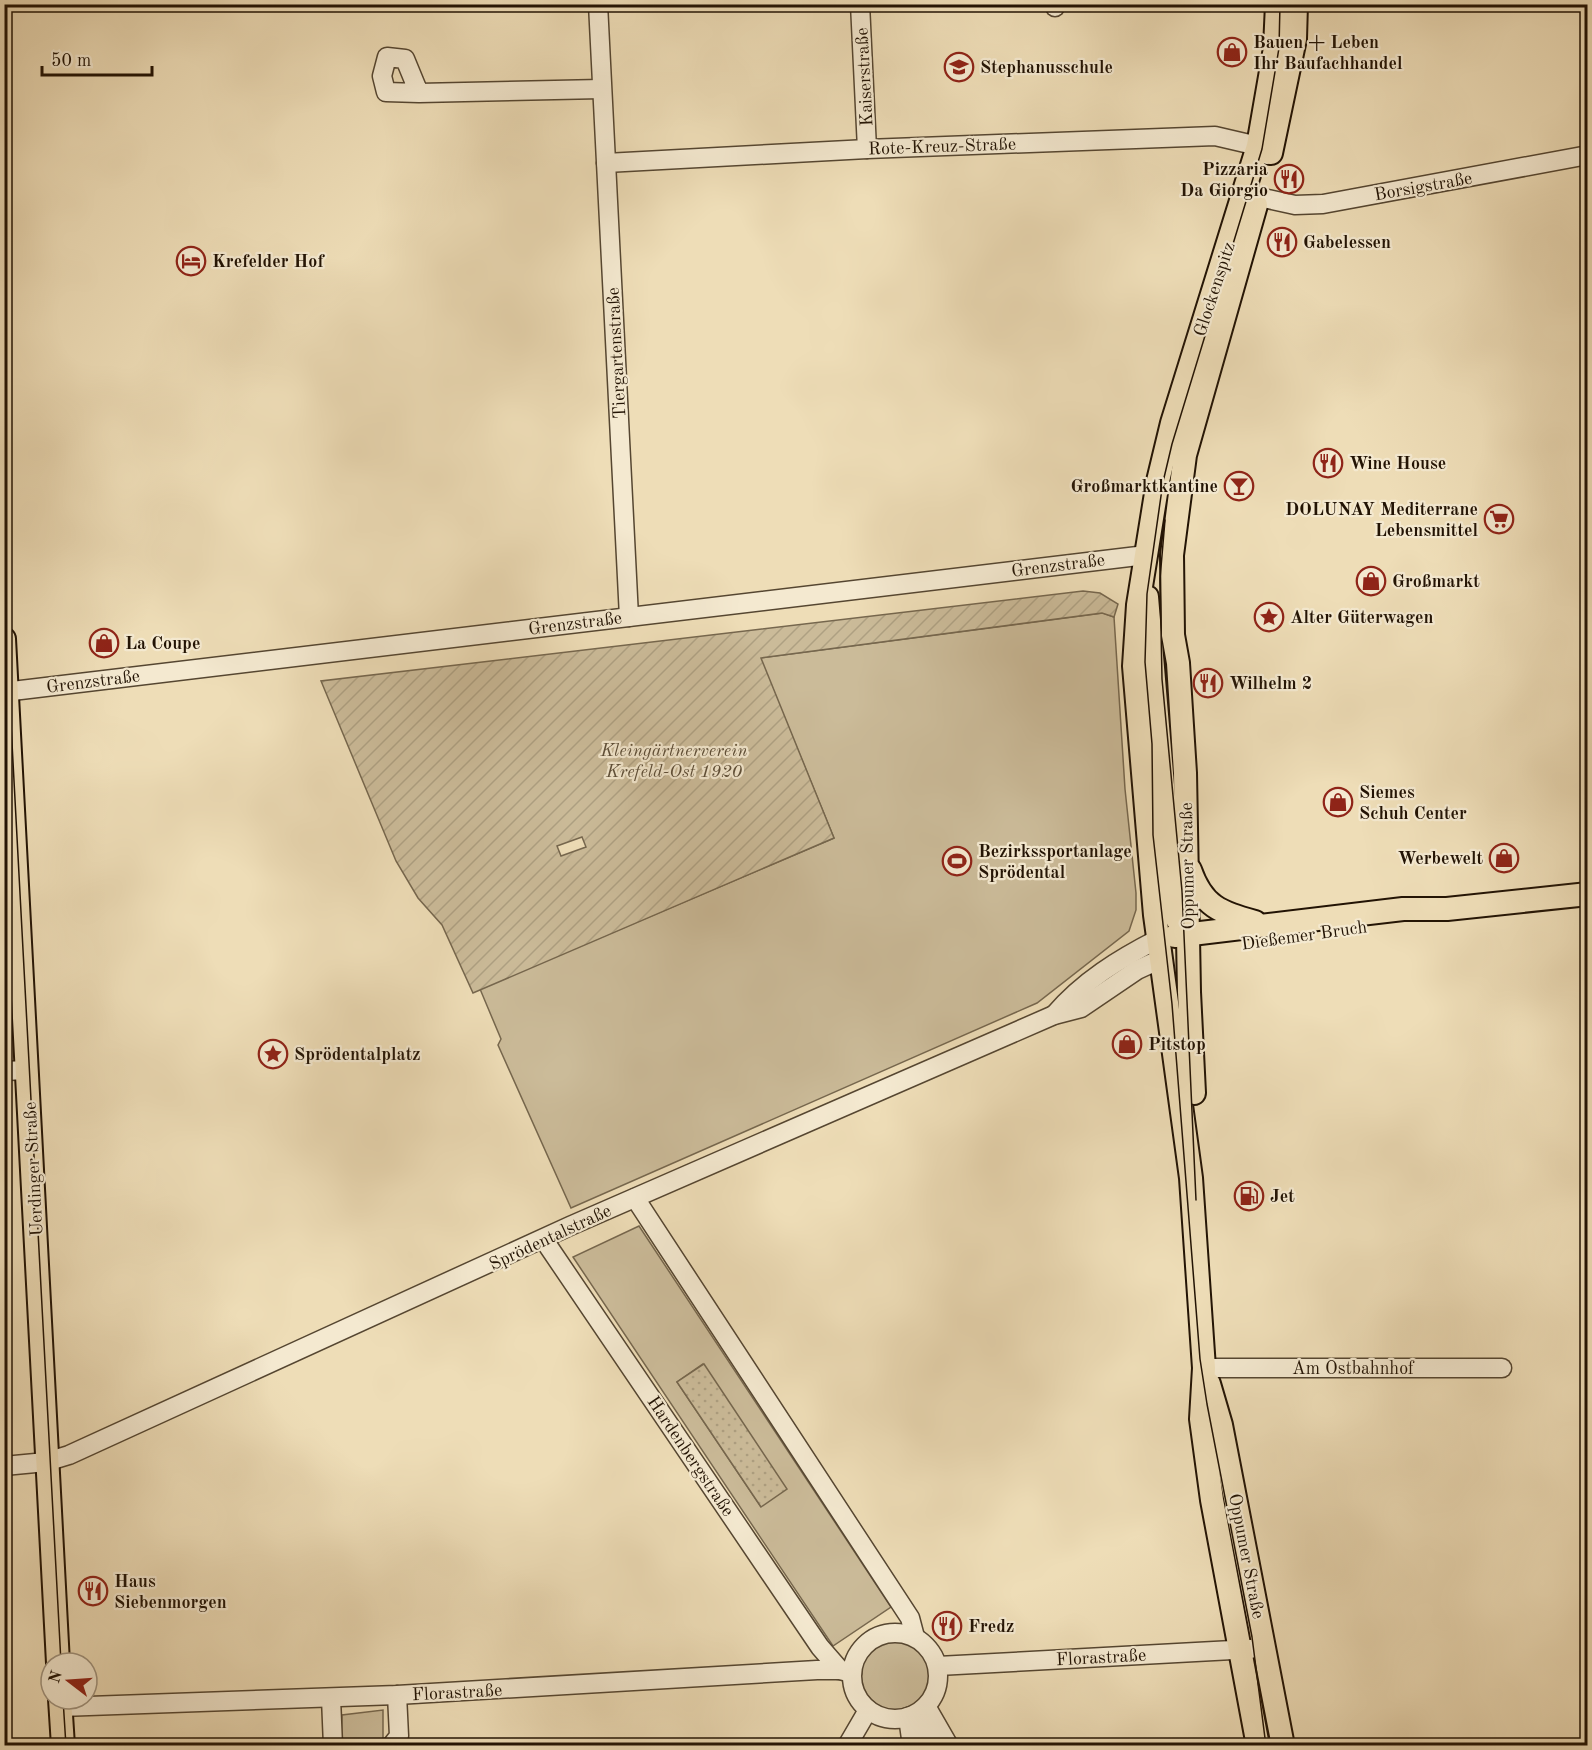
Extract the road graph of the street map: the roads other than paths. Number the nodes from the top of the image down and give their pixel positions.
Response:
1 (598, 4) edge
2 (861, 4) edge
3 (1277, 4) edge
4 (1296, 4) edge
5 (602, 88) junction
6 (419, 93) dead end
7 (867, 149) junction
8 (1263, 153) junction
9 (1587, 155) edge
10 (606, 163) junction
11 (1258, 197) junction
12 (1172, 555) joint
13 (1145, 563) junction
14 (629, 617) junction
15 (4, 639) edge
16 (6, 692) edge
17 (7, 731) edge
18 (1187, 861) junction
19 (1587, 894) edge
20 (1447, 909) junction
21 (1265, 926) junction
22 (1188, 942) junction
23 (1160, 949) junction
24 (27, 1070) junction
25 (4, 1071) edge
26 (1191, 1179) junction
27 (635, 1198) junction
28 (544, 1240) junction
29 (1204, 1368) junction
30 (1502, 1368) dead end
31 (48, 1462) junction
32 (4, 1466) edge
33 (915, 1637) junction
34 (1265, 1648) junction
35 (1241, 1649) junction
36 (57, 1651) edge
37 (938, 1666) junction
38 (846, 1672) junction
39 (398, 1695) junction
40 (331, 1698) junction
41 (99, 1702) edge
42 (868, 1710) junction
43 (61, 1711) edge
44 (915, 1713) junction
45 (63, 1746) edge
46 (333, 1746) edge
47 (391, 1746) edge
48 (847, 1746) edge
49 (912, 1746) edge
50 (933, 1746) edge
51 (949, 1746) edge
52 (1258, 1746) edge
53 (1283, 1746) edge

1 - 5 street, Tiergartenstraße
2 - 7 street, Kaiserstraße
3 - 8 main road, Glockenspitz
4 - 8 main road, Glockenspitz
5 - 6 street
5 - 10 street, Tiergartenstraße
7 - 8 street, Rote-Kreuz-Straße
7 - 10 street, Rote-Kreuz-Straße
8 - 11 main road, Glockenspitz
8 - 13 main road, Glockenspitz
9 - 11 street, Borsigstraße
10 - 14 street, Tiergartenstraße
11 - 12 main road, Glockenspitz
12 - 18 main road, Oppumer Straße
13 - 14 street, Grenzstraße
13 - 22 main road
13 - 23 main road, Oppumer Straße
14 - 16 street, Grenzstraße
15 - 16 main road, Uerdinger Straße
16 - 17 main road, Uerdinger Straße
17 - 24 main road, Uerdinger Straße
18 - 21 main road
18 - 22 main road, Oppumer Straße
19 - 20 main road, Dießemer Bruch
20 - 21 main road, Dießemer Bruch
20 - 22 main road, Dießemer Bruch
21 - 22 main road, Dießemer Bruch
22 - 23 main road, Dießemer Bruch
22 - 26 main road, Oppumer Straße
23 - 26 main road, Oppumer Straße
23 - 27 street, Sprödentalstraße
24 - 25 street
24 - 31 main road, Uerdinger Straße
26 - 29 main road, Oppumer Straße
27 - 28 street, Sprödentalstraße
27 - 33 street
28 - 31 street, Sprödentalstraße
28 - 38 street, Hardenbergstraße
29 - 30 street, Am Ostbahnhof
29 - 34 main road, Oppumer Straße
29 - 35 main road, Oppumer Straße
31 - 32 street, Sprödentalstraße
31 - 36 main road, Uerdinger Straße
33 - 37 street
33 - 38 street
34 - 35 street, Florastraße
34 - 53 main road, Oppumer Straße
35 - 37 street, Florastraße
35 - 52 main road, Oppumer Straße
37 - 44 street
38 - 39 street, Florastraße
38 - 42 street, Hardenbergstraße
39 - 40 street, Florastraße
39 - 47 street
40 - 41 street, Florastraße
40 - 46 street
42 - 44 street
42 - 48 street
43 - 45 main road
44 - 49 street
44 - 50 street
44 - 51 street

